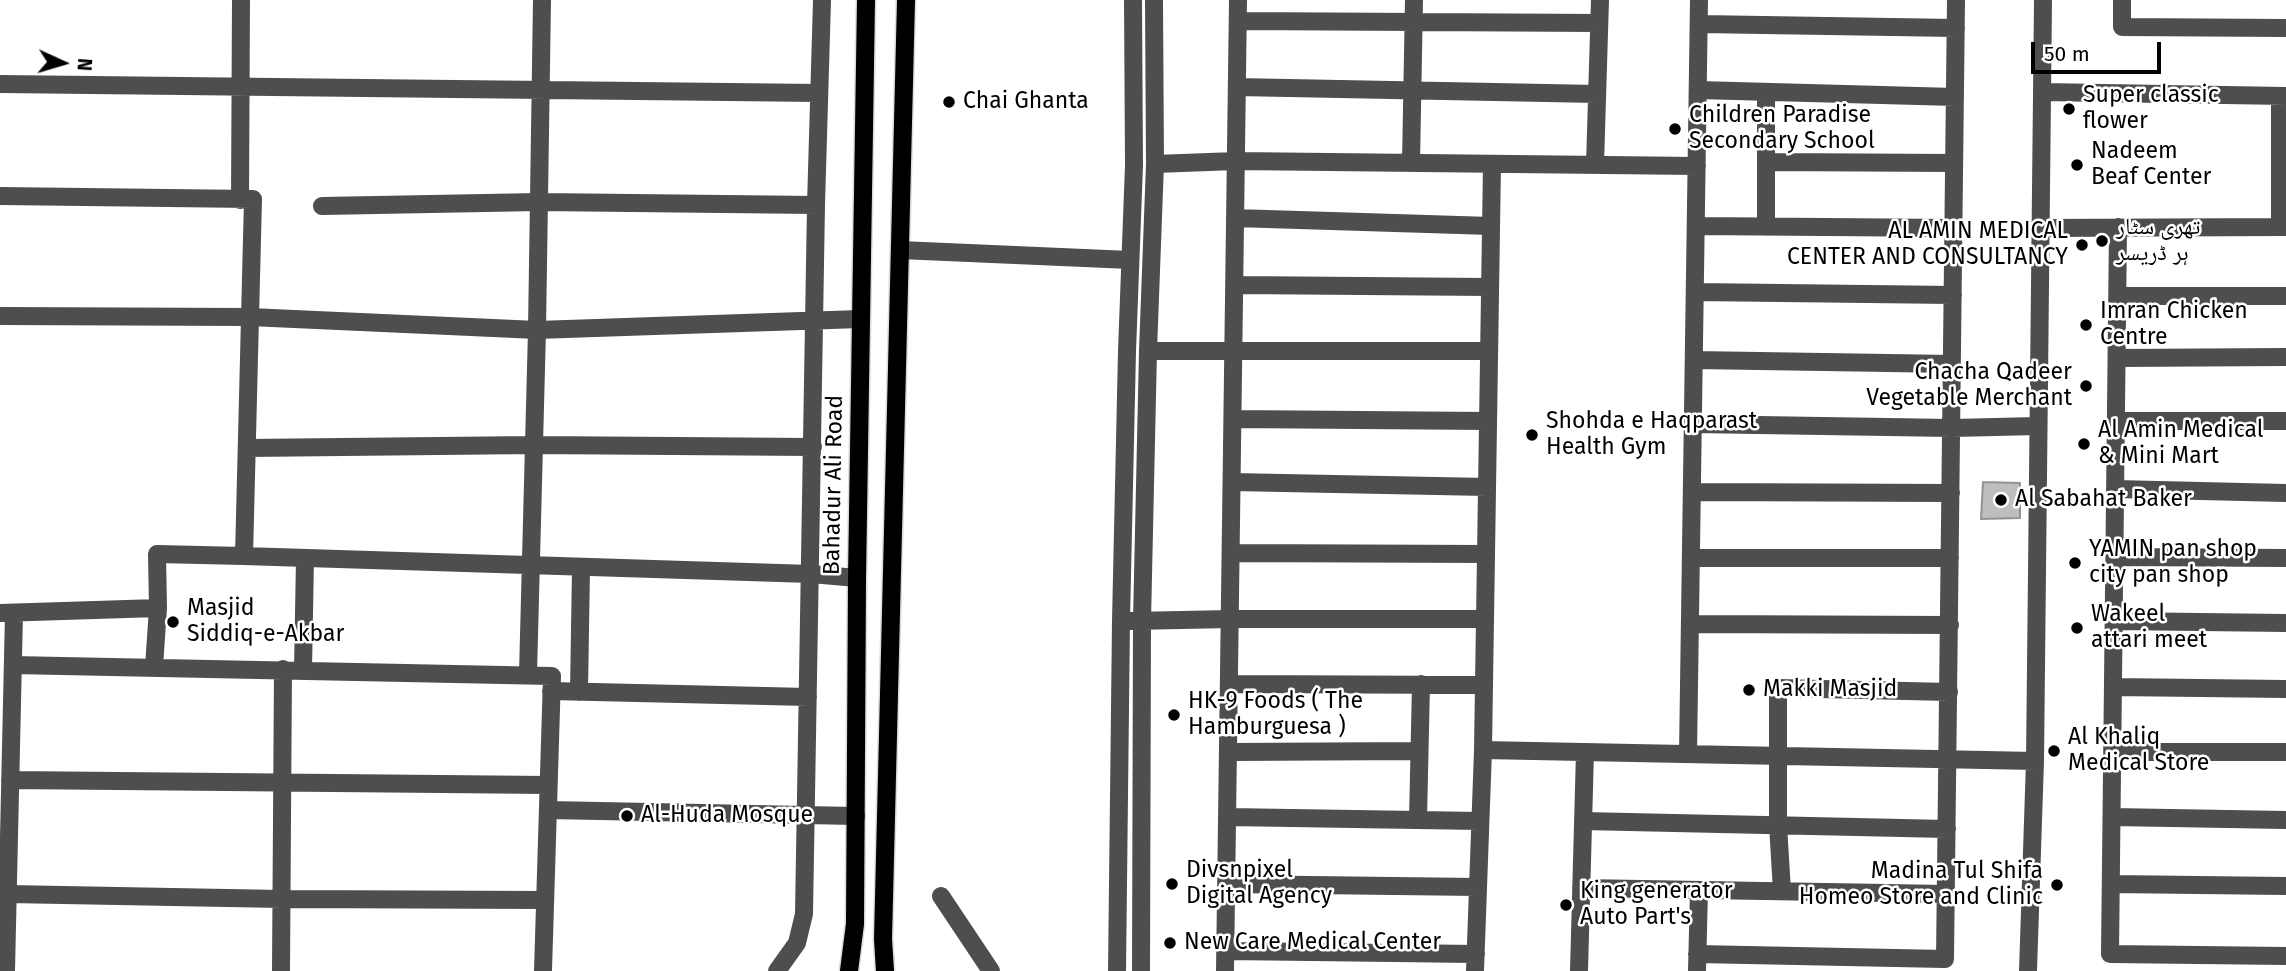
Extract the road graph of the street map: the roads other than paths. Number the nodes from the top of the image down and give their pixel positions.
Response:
1 (242, 0) edge
2 (542, 0) edge
3 (822, 0) edge
4 (866, 0) edge
5 (906, 0) edge
6 (1133, 0) edge
7 (1154, 0) edge
8 (1238, 0) edge
9 (1414, 0) edge
10 (1600, 0) edge
11 (1699, 0) edge
12 (1956, 0) edge
13 (2043, 0) edge
14 (2122, 0) edge
15 (1238, 21) junction
16 (1414, 22) junction
17 (1599, 23) junction
18 (1699, 24) junction
19 (1956, 28) junction
20 (2286, 28) edge
21 (0, 84) edge
22 (241, 88) junction
23 (1237, 88) junction
24 (541, 90) junction
25 (1413, 90) junction
26 (1698, 90) junction
27 (1766, 92) junction
28 (2042, 92) junction
29 (819, 93) junction
30 (1597, 94) junction
31 (2283, 96) edge
32 (1955, 97) junction
33 (1236, 161) junction
34 (1766, 162) junction
35 (1411, 163) junction
36 (1954, 163) junction
37 (1156, 164) junction
38 (1492, 164) junction
39 (1595, 165) junction
40 (1697, 166) junction
41 (0, 196) edge
42 (240, 200) junction
43 (539, 202) junction
44 (322, 205) dead end
45 (816, 205) junction
46 (1235, 218) junction
47 (1491, 226) junction
48 (1696, 226) junction
49 (1766, 227) junction
50 (2283, 227) edge
51 (1954, 228) junction
52 (2040, 228) junction
53 (2118, 228) junction
54 (900, 250) junction
55 (1130, 260) junction
56 (1235, 285) junction
57 (1490, 287) junction
58 (1695, 292) junction
59 (1953, 295) junction
60 (2118, 296) junction
61 (2286, 296) edge
62 (0, 316) edge
63 (250, 317) junction
64 (860, 319) junction
65 (815, 320) junction
66 (537, 330) junction
67 (1148, 351) junction
68 (1489, 351) junction
69 (1234, 352) junction
70 (2286, 357) edge
71 (2117, 358) junction
72 (1694, 360) junction
73 (1952, 364) junction
74 (1233, 419) junction
75 (1488, 421) junction
76 (2117, 421) junction
77 (2286, 421) edge
78 (1693, 424) junction
79 (2038, 426) junction
80 (1952, 428) junction
81 (534, 445) junction
82 (813, 447) junction
83 (247, 448) junction
84 (1232, 482) junction
85 (1487, 487) junction
86 (2115, 489) junction
87 (1692, 492) junction
88 (1951, 493) junction
89 (2286, 493) edge
90 (1231, 553) junction
91 (1486, 554) junction
92 (244, 556) junction
93 (2115, 557) junction
94 (306, 558) junction
95 (1690, 558) junction
96 (1950, 558) junction
97 (2286, 558) edge
98 (531, 566) junction
99 (581, 568) junction
100 (811, 574) junction
101 (857, 578) junction
102 (158, 608) junction
103 (7, 613) edge
104 (1231, 619) junction
105 (1485, 620) junction
106 (1121, 621) junction
107 (1142, 621) junction
108 (2114, 621) junction
109 (2286, 623) edge
110 (1690, 624) junction
111 (1950, 625) junction
112 (13, 665) junction
113 (154, 667) junction
114 (283, 669) junction
115 (303, 670) junction
116 (528, 674) junction
117 (1230, 684) junction
118 (1421, 684) junction
119 (1484, 685) junction
120 (2113, 687) junction
121 (2286, 689) edge
122 (551, 691) junction
123 (579, 692) junction
124 (1949, 692) junction
125 (808, 697) junction
126 (6, 733) edge
127 (1483, 750) junction
128 (1419, 751) junction
129 (1229, 752) junction
130 (1585, 752) junction
131 (2113, 752) junction
132 (2286, 752) edge
133 (1688, 754) junction
134 (1777, 756) junction
135 (1948, 759) junction
136 (2035, 761) junction
137 (10, 780) junction
138 (282, 784) junction
139 (548, 785) junction
140 (548, 810) junction
141 (805, 814) junction
142 (856, 816) junction
143 (1228, 817) junction
144 (2112, 817) junction
145 (1418, 820) junction
146 (2286, 820) edge
147 (1480, 821) junction
148 (1583, 821) junction
149 (1778, 825) junction
150 (1947, 829) junction
151 (4, 845) edge
152 (1227, 884) junction
153 (2111, 884) junction
154 (2286, 886) edge
155 (1478, 887) junction
156 (1581, 888) junction
157 (1699, 890) junction
158 (1782, 891) junction
159 (8, 894) junction
160 (1946, 894) junction
161 (941, 896) dead end
162 (282, 900) junction
163 (545, 900) junction
164 (1227, 951) junction
165 (2286, 956) edge
166 (1476, 963) edge
167 (1697, 963) edge
168 (6, 971) edge
169 (281, 971) edge
170 (544, 971) edge
171 (777, 971) edge
172 (849, 971) edge
173 (885, 971) edge
174 (991, 971) edge
175 (1117, 971) edge
176 (1141, 971) edge
177 (1226, 971) edge
178 (1579, 971) edge
179 (2028, 971) edge

1 - 22 street
2 - 24 street
3 - 29 street
4 - 64 main road, Bahadur Ali Road
5 - 54 main road
6 - 55 street
7 - 37 street
8 - 15 street
9 - 16 street
10 - 17 street
11 - 18 street
12 - 19 street
13 - 28 street
14 - 20 street
15 - 16 street
15 - 23 street
16 - 17 street
16 - 25 street
17 - 30 street
18 - 19 street
18 - 26 street
19 - 32 street
21 - 22 street
22 - 24 street
22 - 42 street
23 - 25 street
23 - 33 street
24 - 29 street
24 - 43 street
25 - 30 street
25 - 35 street
26 - 27 street
26 - 40 street
27 - 32 street
27 - 34 street
28 - 31 street
28 - 52 street
29 - 45 street
30 - 39 street
31 - 50 street
32 - 36 street
33 - 35 street
33 - 37 street
33 - 46 street
34 - 36 street
34 - 49 street
35 - 38 street
36 - 51 street
37 - 67 street
38 - 39 street
38 - 47 street
39 - 40 street
40 - 48 street
41 - 42 street
42 - 63 street
43 - 44 street
43 - 45 street
43 - 66 street
45 - 65 street
46 - 47 street
46 - 56 street
47 - 57 street
48 - 49 street
48 - 58 street
49 - 51 street
50 - 53 street
51 - 59 street
52 - 53 street
52 - 79 street
53 - 60 street
54 - 55 street
54 - 173 main road
55 - 106 street
56 - 57 street
56 - 69 street
57 - 68 street
58 - 59 street
58 - 72 street
59 - 73 street
60 - 61 street
60 - 71 street
62 - 63 street
63 - 66 street
63 - 83 street
64 - 65 street
64 - 101 main road, Bahadur Ali Road
65 - 66 street
65 - 82 street
66 - 81 street
67 - 69 street
67 - 107 street
68 - 69 street
68 - 75 street
69 - 74 street
70 - 71 street
71 - 76 street
72 - 73 street
72 - 78 street
73 - 80 street
74 - 75 street
74 - 84 street
75 - 85 street
76 - 77 street
76 - 86 street
78 - 80 street
78 - 87 street
79 - 80 street
79 - 136 street
80 - 88 street
81 - 82 street
81 - 83 street
81 - 98 street
82 - 100 street
83 - 92 street
84 - 85 street
84 - 90 street
85 - 91 street
86 - 89 street
86 - 93 street
87 - 88 street
87 - 95 street
88 - 96 street
90 - 91 street
90 - 104 street
91 - 105 street
92 - 94 street
92 - 102 street
93 - 97 street
93 - 108 street
94 - 98 street
94 - 115 street
95 - 96 street
95 - 110 street
96 - 111 street
98 - 99 street
98 - 116 street
99 - 100 street
99 - 123 street
100 - 101 street
100 - 125 street
101 - 142 main road, Bahadur Ali Road
102 - 103 street
102 - 113 street
103 - 112 street
104 - 105 street
104 - 107 street
104 - 117 street
105 - 119 street
106 - 107 street
106 - 175 street
107 - 176 street
108 - 109 street
108 - 120 street
110 - 111 street
110 - 133 street
111 - 124 street
112 - 113 street
112 - 126 street
113 - 114 street
114 - 115 street
114 - 138 street
115 - 116 street
116 - 122 street
117 - 118 street
117 - 129 street
118 - 119 street
118 - 128 street
119 - 127 street
120 - 121 street
120 - 131 street
122 - 123 street
122 - 139 street
123 - 125 street
124 - 134 street
124 - 135 street
125 - 141 street
126 - 137 street
127 - 130 street
127 - 147 street
128 - 129 street
128 - 145 street
129 - 143 street
130 - 133 street
130 - 148 street
131 - 132 street
131 - 144 street
133 - 134 street
134 - 135 street
134 - 149 street
135 - 136 street
135 - 150 street
136 - 179 street
137 - 138 street
137 - 151 street
138 - 139 street
138 - 162 street
139 - 140 street
140 - 141 street
140 - 163 street
141 - 142 street
141 - 171 street
142 - 172 main road, Bahadur Ali Road
143 - 145 street
143 - 152 street
144 - 146 street
144 - 153 street
145 - 147 street
147 - 155 street
148 - 149 street
148 - 156 street
149 - 150 street
149 - 158 street
150 - 160 street
151 - 159 street
152 - 155 street
152 - 164 street
153 - 154 street
153 - 165 street
155 - 166 street
156 - 157 street
156 - 178 street
157 - 158 street
157 - 167 street
158 - 160 street
159 - 162 street
159 - 168 street
160 - 167 street
161 - 174 street
162 - 163 street
162 - 169 street
163 - 170 street
164 - 166 street
164 - 177 street

